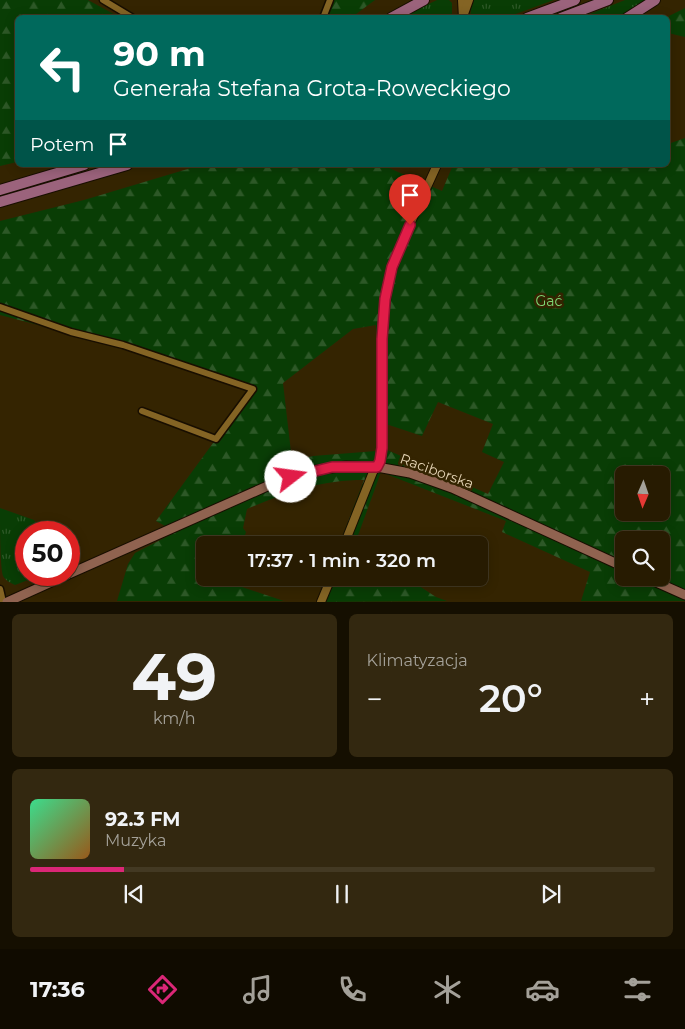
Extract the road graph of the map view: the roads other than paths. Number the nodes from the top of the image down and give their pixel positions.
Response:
1 (103, 0) edge
2 (330, 0) edge
3 (424, 0) edge
4 (462, 0) edge
5 (469, 0) edge
6 (575, 0) edge
7 (608, 0) edge
8 (655, 0) edge
9 (128, 15) edge
10 (324, 15) edge
11 (396, 15) edge
12 (463, 15) edge
13 (463, 15) edge
14 (535, 15) edge
15 (569, 15) edge
16 (632, 15) edge
17 (77, 167) edge
18 (120, 167) edge
19 (435, 167) edge
20 (0, 190) edge
21 (0, 202) edge
22 (0, 307) edge
23 (142, 411) dead end
24 (377, 467) junction
25 (348, 536) edge
26 (615, 563) edge
27 (80, 569) edge
28 (42, 586) edge
29 (328, 586) edge
30 (665, 586) edge
31 (0, 589) edge
32 (685, 595) edge
33 (3, 602) edge
34 (7, 602) edge
35 (321, 602) edge

1 - 9 street
2 - 10 street
3 - 11 main road
4 - 12 street
5 - 13 street
6 - 14 main road
7 - 15 main road
8 - 16 main road
17 - 20 main road
18 - 21 main road
19 - 24 street
22 - 23 street
24 - 25 street
24 - 26 main road, Raciborska
24 - 27 main road, Raciborska
28 - 34 main road, Raciborska
29 - 35 street
30 - 32 main road
31 - 33 street

